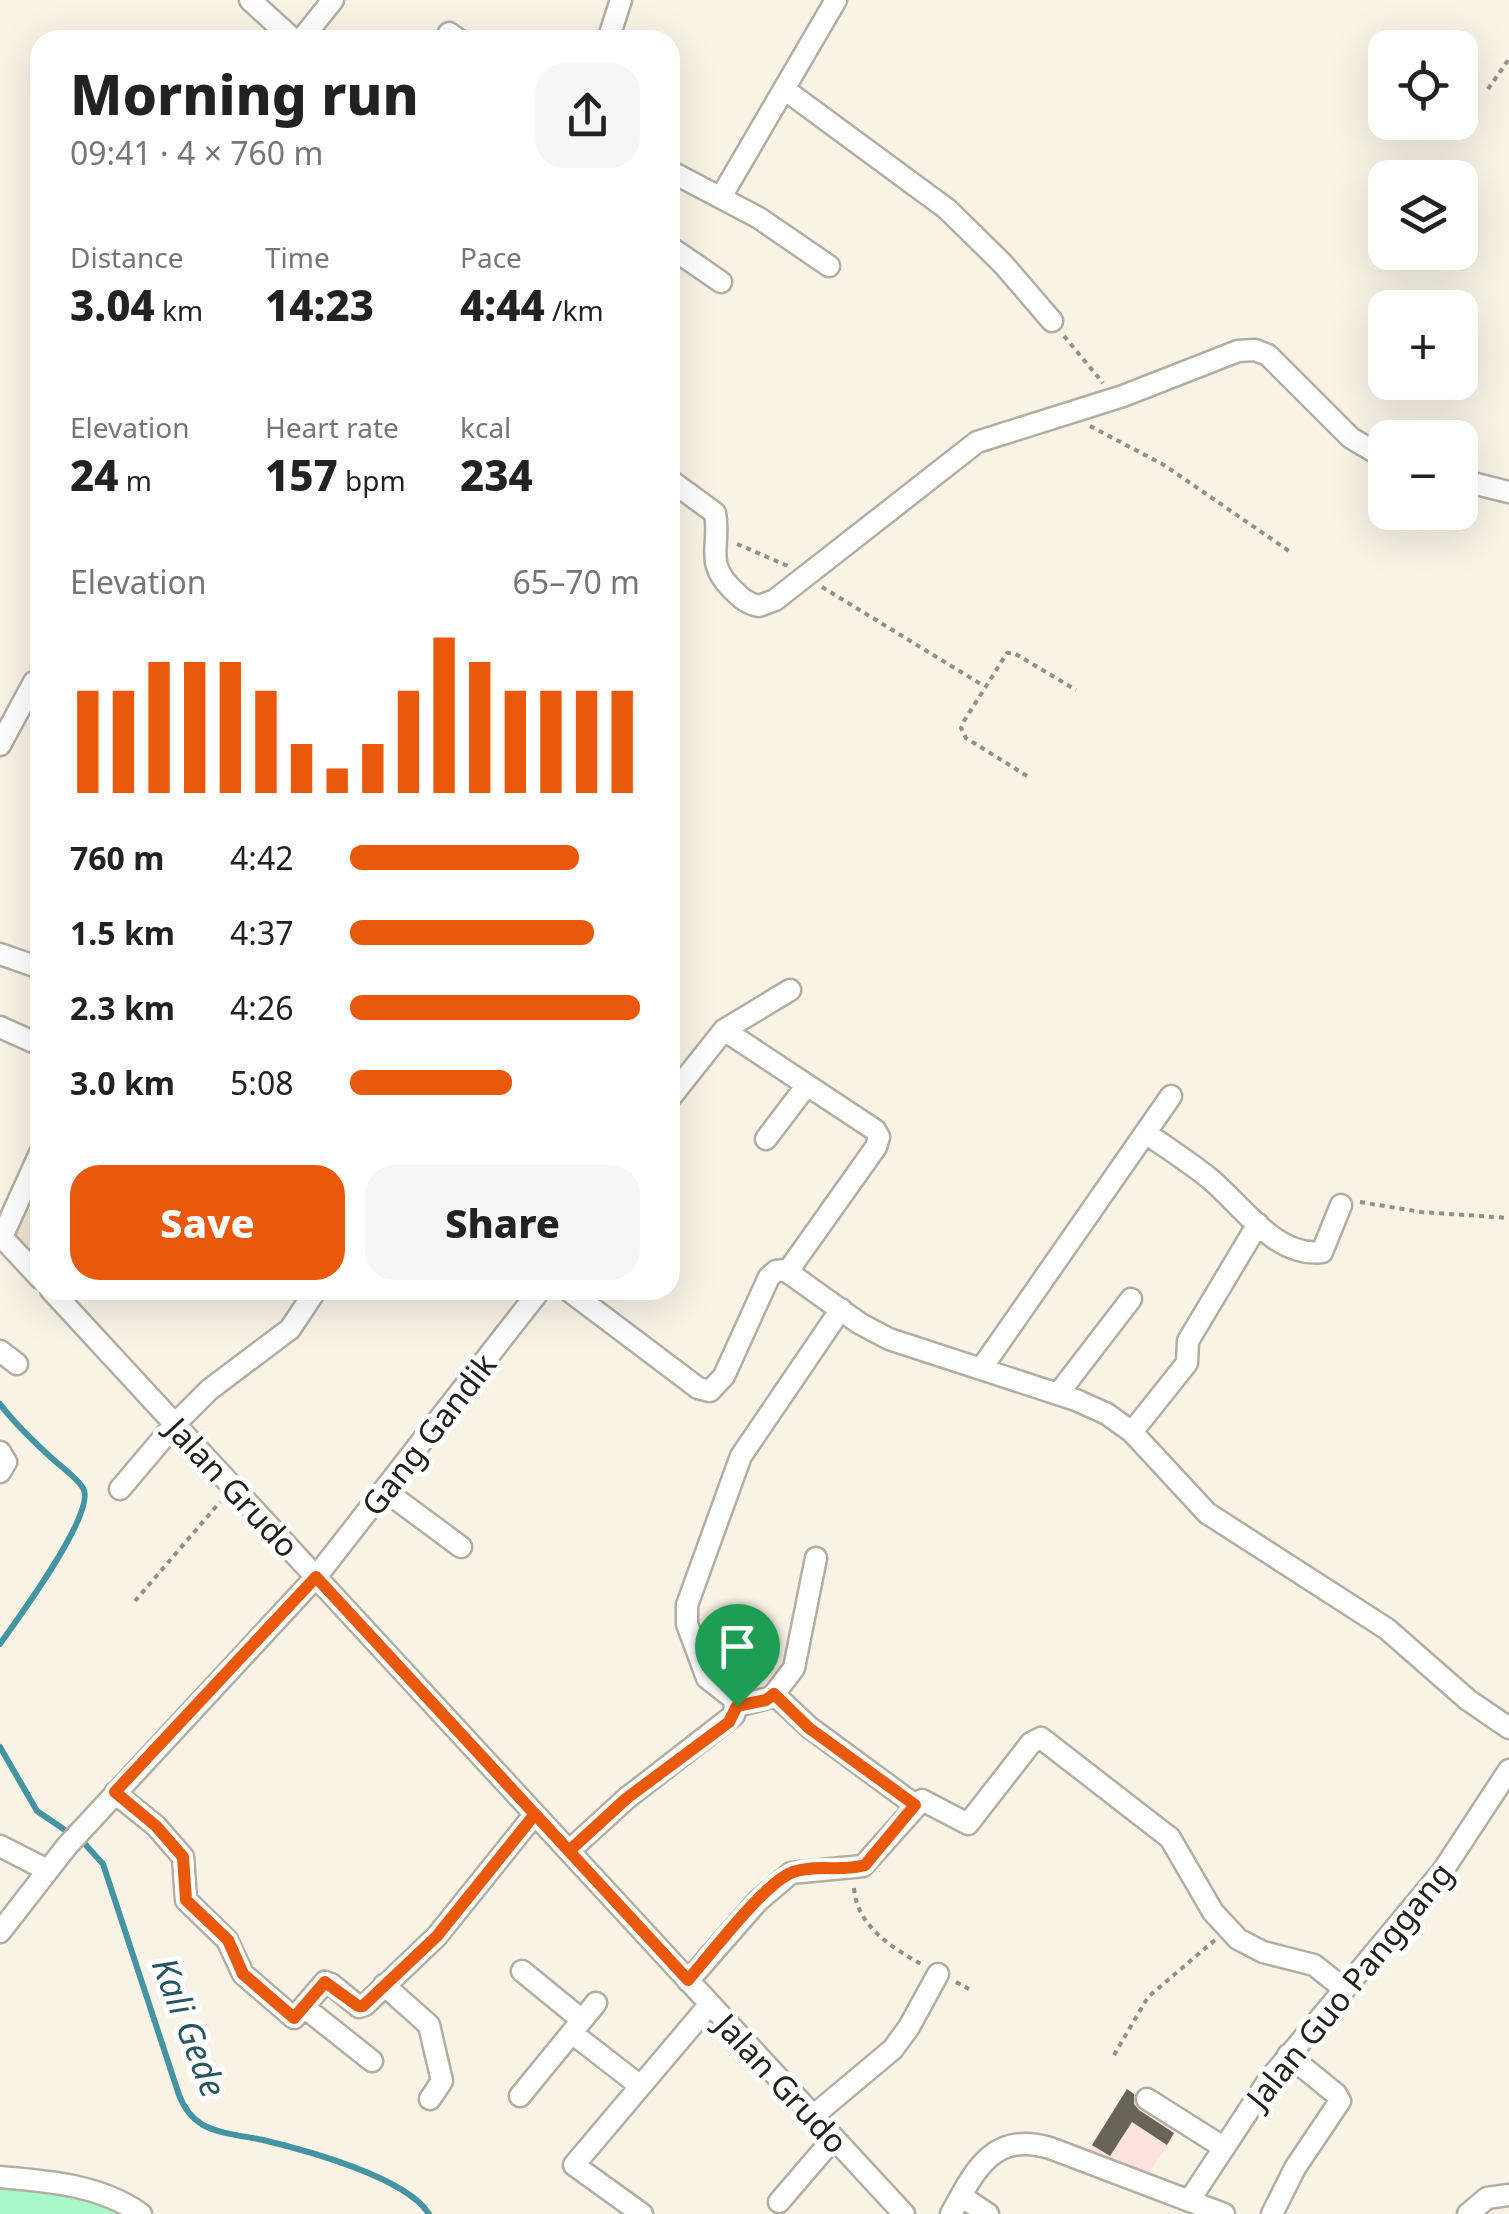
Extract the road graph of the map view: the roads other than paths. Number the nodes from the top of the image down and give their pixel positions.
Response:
1 (250, 0) edge
2 (333, 0) edge
3 (621, 0) edge
4 (836, 0) edge
5 (285, 30) edge
6 (306, 30) edge
7 (611, 30) edge
8 (784, 89) junction
9 (680, 176) edge
10 (721, 197) junction
11 (680, 254) edge
12 (829, 266) dead end
13 (721, 282) dead end
14 (1052, 321) road end
15 (1368, 448) edge
16 (1478, 484) edge
17 (680, 487) edge
18 (1509, 492) edge
19 (30, 689) edge
20 (0, 744) edge
21 (0, 954) edge
22 (30, 964) edge
23 (790, 990) dead end
24 (0, 1027) edge
25 (724, 1030) junction
26 (30, 1040) edge
27 (680, 1085) edge
28 (807, 1086) junction
29 (1171, 1096) dead end
30 (1146, 1133) junction
31 (766, 1139) dead end
32 (30, 1174) edge
33 (1341, 1205) road end
34 (1258, 1224) junction
35 (1, 1236) edge
36 (30, 1267) edge
37 (788, 1271) junction
38 (1131, 1298) dead end
39 (60, 1300) edge
40 (309, 1300) edge
41 (532, 1300) edge
42 (581, 1300) edge
43 (841, 1310) junction
44 (981, 1369) junction
45 (1058, 1394) junction
46 (174, 1424) junction
47 (1132, 1432) junction
48 (0, 1452) edge
49 (0, 1472) edge
50 (120, 1489) dead end
51 (384, 1490) junction
52 (461, 1546) dead end
53 (816, 1558) dead end
54 (316, 1577) junction
55 (774, 1694) junction
56 (737, 1706) junction
57 (1509, 1728) edge
58 (1509, 1770) edge
59 (115, 1792) junction
60 (915, 1805) junction
61 (535, 1814) junction
62 (0, 1846) edge
63 (569, 1851) junction
64 (47, 1870) junction
65 (0, 1932) edge
66 (522, 1971) dead end
67 (938, 1974) road end
68 (688, 1980) junction
69 (384, 1985) junction
70 (1343, 1988) junction
71 (596, 2003) dead end
72 (710, 2004) junction
73 (304, 2007) junction
74 (577, 2026) junction
75 (1288, 2056) junction
76 (372, 2060) dead end
77 (640, 2085) junction
78 (520, 2096) dead end
79 (430, 2099) dead end
80 (1147, 2100) dead end
81 (813, 2116) junction
82 (834, 2138) junction
83 (1223, 2148) junction
84 (0, 2177) edge
85 (1509, 2195) edge
86 (1190, 2201) junction
87 (779, 2202) dead end
88 (956, 2205) edge
89 (141, 2214) edge
90 (642, 2214) edge
91 (904, 2214) edge
92 (988, 2214) edge
93 (1224, 2214) edge
94 (1272, 2214) edge
95 (1468, 2214) edge

1 - 5 street
2 - 6 street
3 - 7 street
4 - 8 street
8 - 10 street
8 - 14 street
9 - 10 street
10 - 12 street
11 - 13 street
15 - 17 street
16 - 18 street
19 - 20 street
21 - 22 street
23 - 25 street
24 - 26 street
25 - 27 street
25 - 28 street
28 - 31 street
28 - 37 street
29 - 30 street
30 - 34 street
30 - 44 street
32 - 35 street
33 - 34 street
34 - 47 street
35 - 36 street
37 - 42 street
37 - 43 street
38 - 45 street
39 - 46 street, Jalan Grudo
40 - 46 street
41 - 51 street, Gang Gandik
43 - 44 street
43 - 56 street
44 - 45 street
45 - 47 street
46 - 50 street
46 - 54 street, Jalan Grudo
47 - 57 street
48 - 49 street
51 - 52 street
51 - 54 street, Gang Gandik
53 - 55 street
54 - 59 street, Gang Gandik
54 - 61 street, Jalan Grudo
55 - 56 street
55 - 60 street
56 - 63 street
58 - 70 street, Jalan Guo Panggang
59 - 64 street, Gang Gandik
59 - 73 street
60 - 68 street
60 - 70 street
61 - 63 street, Jalan Grudo
61 - 69 street
62 - 64 street
63 - 68 street, Jalan Grudo
64 - 65 street, Gang Gandik
66 - 74 street
67 - 81 street
68 - 72 street, Jalan Grudo
69 - 73 street
69 - 79 street
70 - 75 street, Jalan Guo Panggang
71 - 74 street
72 - 77 street
72 - 81 street, Jalan Grudo
73 - 76 street
74 - 77 street
74 - 78 street
75 - 83 street, Jalan Guo Panggang
75 - 94 street
77 - 90 street
80 - 83 street
81 - 82 street, Jalan Grudo
82 - 87 street
82 - 91 street, Jalan Grudo
83 - 86 street, Jalan Guo Panggang
84 - 89 street
85 - 95 street
86 - 88 street
86 - 93 street
88 - 92 street

